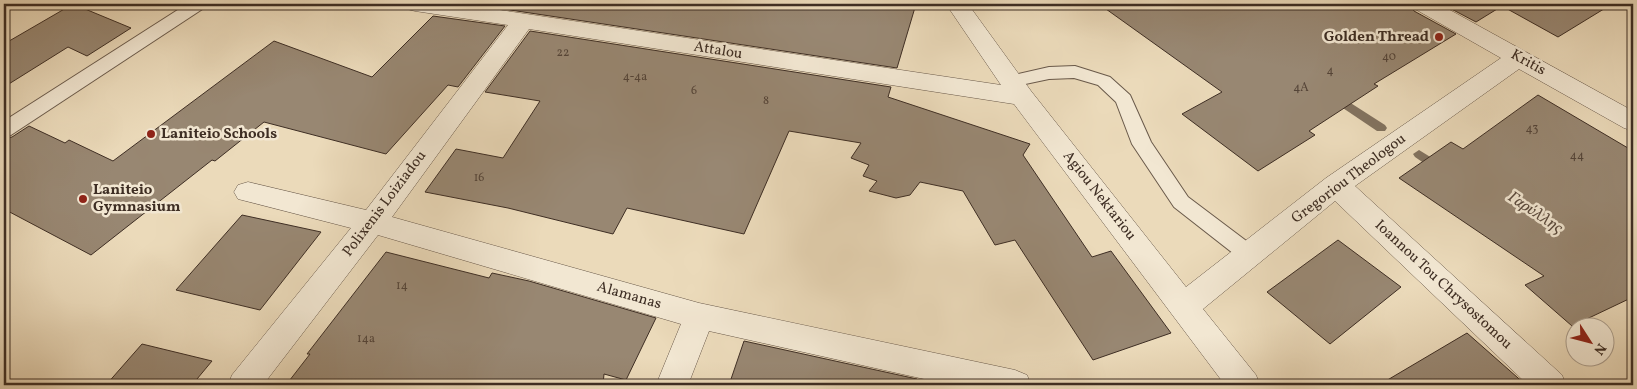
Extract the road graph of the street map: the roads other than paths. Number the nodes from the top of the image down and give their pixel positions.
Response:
1 (198, 4) edge
2 (415, 4) edge
3 (957, 4) edge
4 (1423, 4) edge
5 (523, 21) junction
6 (1518, 58) junction
7 (1016, 89) junction
8 (1633, 122) edge
9 (4, 130) edge
10 (1336, 185) junction
11 (248, 192) dead end
12 (372, 222) junction
13 (1250, 255) junction
14 (1185, 306) junction
15 (699, 316) junction
16 (244, 385) edge
17 (672, 385) edge
18 (1015, 385) edge
19 (1244, 385) edge
20 (1550, 385) edge

1 - 9 lane
2 - 5 street, Attalou
3 - 7 street, Agiou Nektariou
4 - 6 street, Kritis
5 - 7 street, Attalou
5 - 12 street, Polixenis Loiziadou
6 - 8 street, Kritis
6 - 10 street, Gregoriou Theologou
7 - 13 lane
7 - 14 street, Agiou Nektariou
10 - 13 street, Gregoriou Theologou
10 - 20 street, Ioannou Tou Chrysostomou
11 - 12 street, Alamanas
12 - 15 street, Alamanas
12 - 16 street, Polixenis Loiziadou
13 - 14 street, Gregoriou Theologou
14 - 19 street, Agiou Nektariou
15 - 17 street
15 - 18 street, Alamanas

